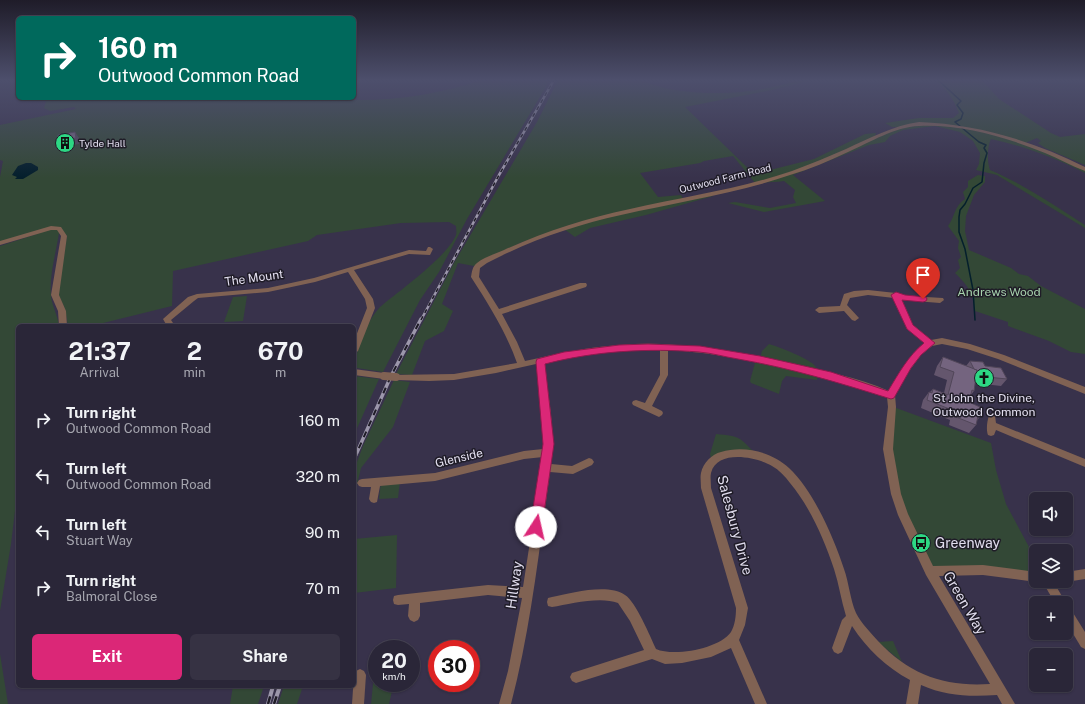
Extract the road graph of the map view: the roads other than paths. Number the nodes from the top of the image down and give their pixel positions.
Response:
1 (1085, 168) edge
2 (0, 243) edge
3 (429, 254) dead end
4 (350, 269) junction
5 (584, 285) dead end
6 (896, 295) junction
7 (940, 300) dead end
8 (844, 308) junction
9 (819, 310) dead end
10 (498, 312) junction
11 (855, 318) dead end
12 (167, 320) edge
13 (63, 324) edge
14 (930, 343) junction
15 (356, 346) edge
16 (664, 347) junction
17 (544, 361) junction
18 (522, 365) junction
19 (356, 372) edge
20 (1085, 391) edge
21 (891, 395) junction
22 (636, 403) dead end
23 (647, 407) junction
24 (659, 413) dead end
25 (992, 425) dead end
26 (548, 452) junction
27 (588, 462) dead end
28 (1085, 463) edge
29 (545, 468) junction
30 (376, 482) junction
31 (362, 483) dead end
32 (374, 499) dead end
33 (930, 571) junction
34 (1085, 574) edge
35 (1029, 576) edge
36 (1073, 576) edge
37 (527, 593) junction
38 (415, 598) junction
39 (398, 600) dead end
40 (552, 602) dead end
41 (414, 616) dead end
42 (853, 617) junction
43 (1073, 623) edge
44 (733, 640) junction
45 (1085, 642) edge
46 (838, 648) dead end
47 (652, 653) junction
48 (360, 675) dead end
49 (576, 677) dead end
50 (916, 678) junction
51 (999, 689) junction
52 (358, 704) edge
53 (506, 704) edge
54 (761, 704) edge
55 (912, 704) edge
56 (1009, 704) edge

1 - 10 street, Outwood Farm Road
2 - 13 street
3 - 4 street, The Mount
4 - 12 street, The Mount
4 - 15 street
5 - 10 street
6 - 7 street
6 - 8 street
6 - 14 street
8 - 9 street
8 - 11 street
10 - 18 street, Outwood Farm Road
14 - 20 street
14 - 21 street
16 - 17 street
16 - 21 street
16 - 23 street
17 - 18 street
17 - 26 street, Hillway
18 - 19 street, bridge
21 - 33 street, Green Way
22 - 23 street
23 - 24 street
25 - 28 street
26 - 29 street, Hillway
26 - 30 street, Glenside
27 - 29 street
29 - 37 street, Hillway
30 - 31 street, Glenside
30 - 32 street
33 - 35 street
33 - 51 street, Green Way
34 - 36 street
37 - 38 street
37 - 53 street, Hillway
38 - 39 street
38 - 41 street
40 - 47 street
42 - 44 street, Salesbury Drive
42 - 46 street
42 - 50 street, Salesbury Drive
43 - 45 street
44 - 47 street
44 - 54 street
47 - 49 street
48 - 52 street
50 - 51 street, Salesbury Drive
50 - 55 street
51 - 56 street, Green Way

